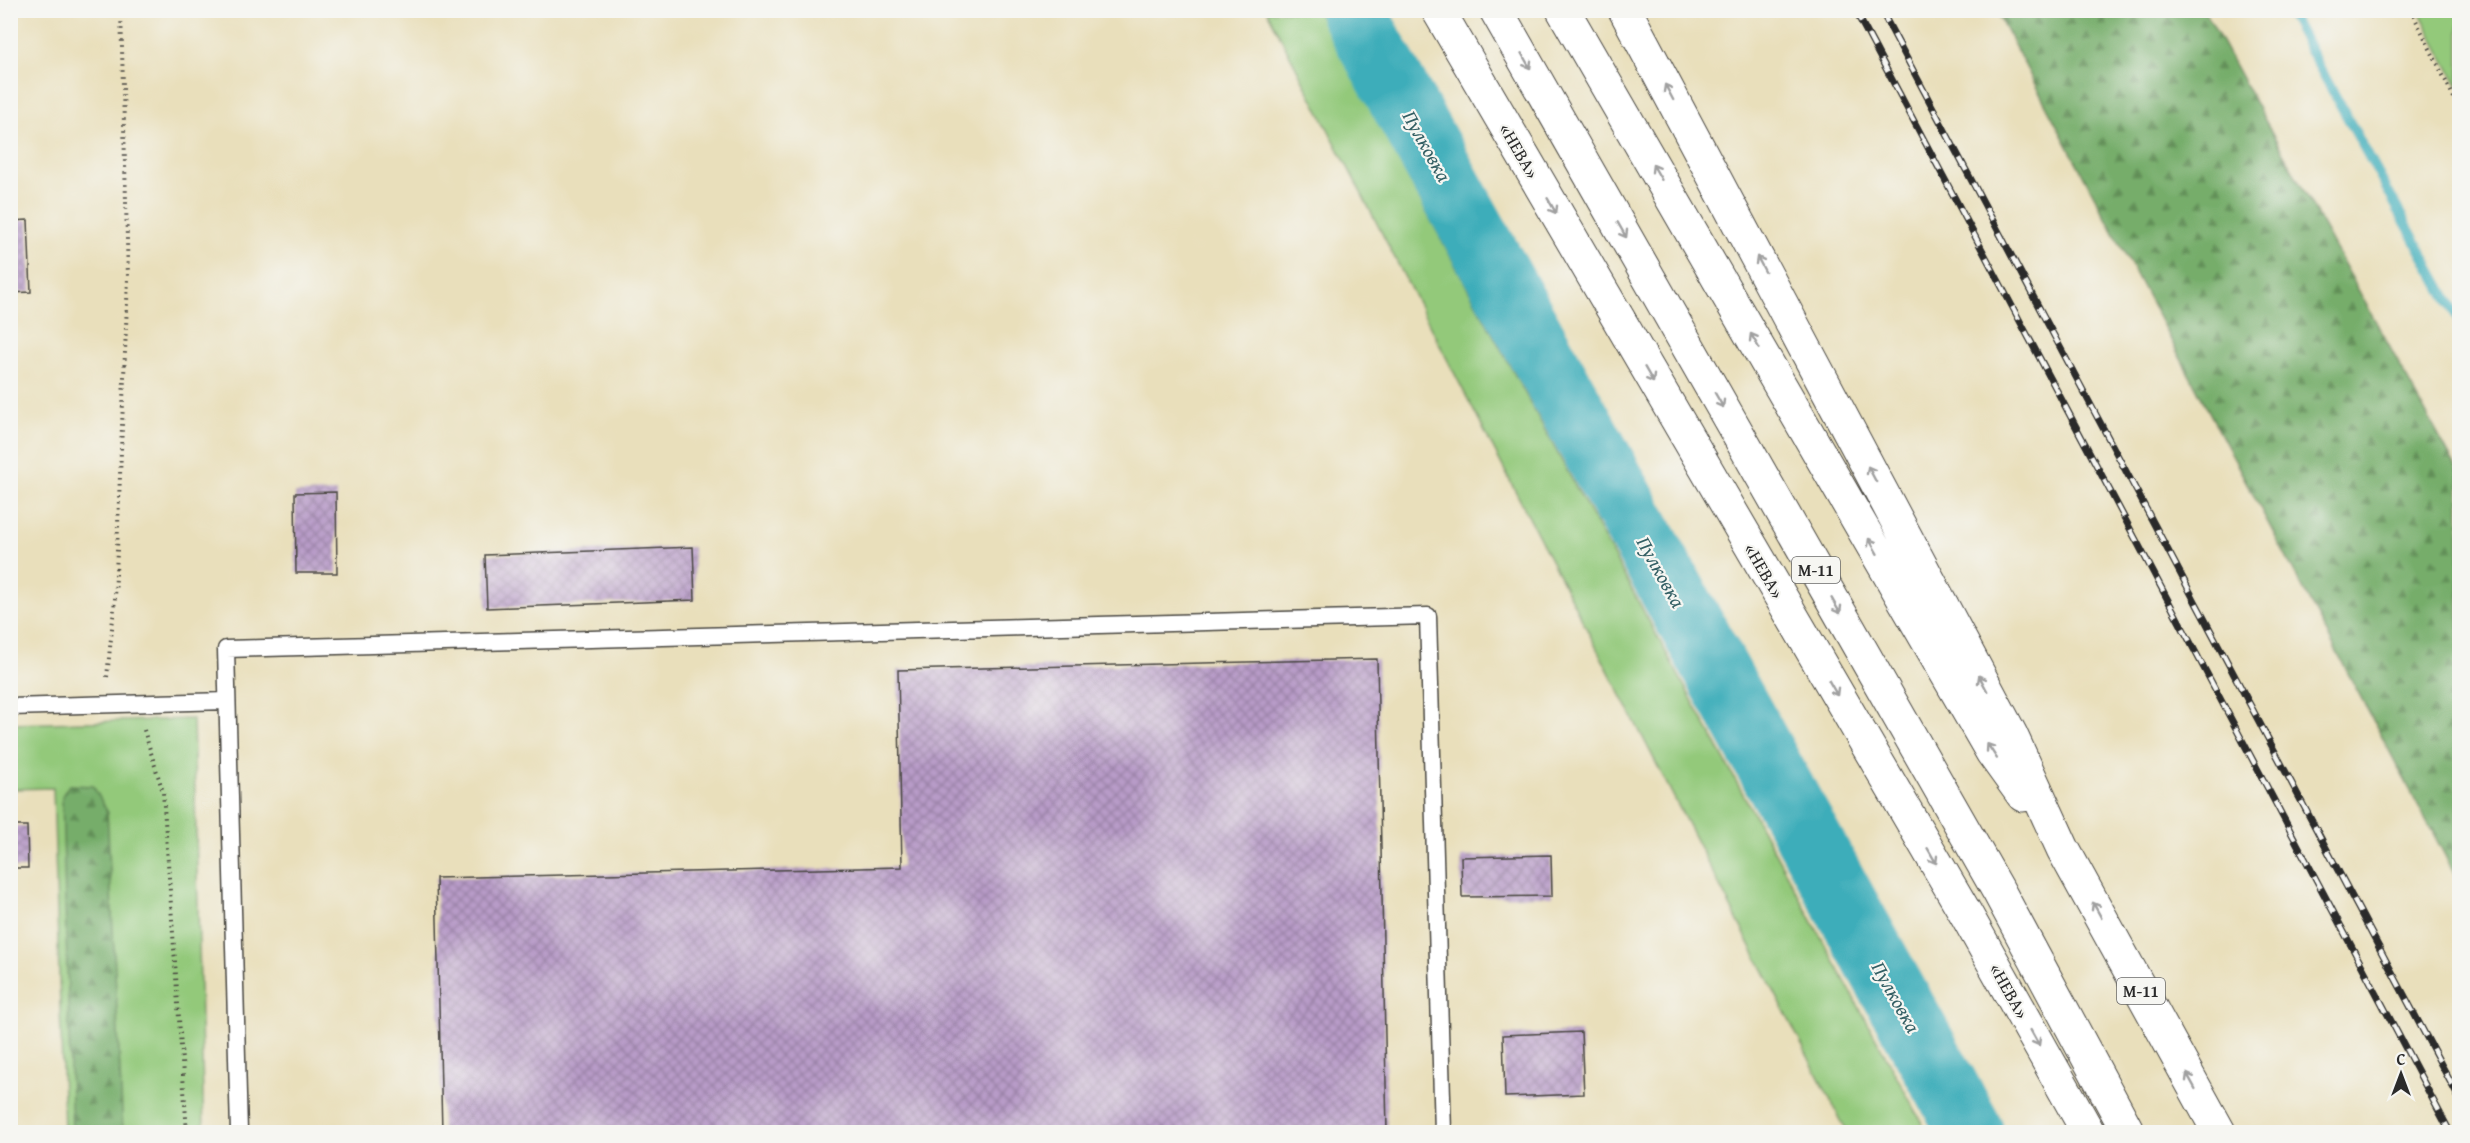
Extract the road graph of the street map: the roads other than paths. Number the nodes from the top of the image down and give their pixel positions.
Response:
1 (1438, 10) edge
2 (1496, 10) edge
3 (1563, 10) edge
4 (1625, 10) edge
5 (227, 701) junction
6 (10, 707) edge
7 (2063, 849) junction
8 (239, 1132) edge
9 (1443, 1132) edge
10 (2088, 1132) edge
11 (2128, 1132) edge
12 (2219, 1132) edge

1 -> 10 highway, «НЕВА» / М-11
2 -> 11 highway, «НЕВА» / М-11
7 -> 3 highway, М-11
7 -> 4 highway, М-11
5 - 6 lane
5 - 8 lane
5 - 9 lane
12 -> 7 highway, М-11

